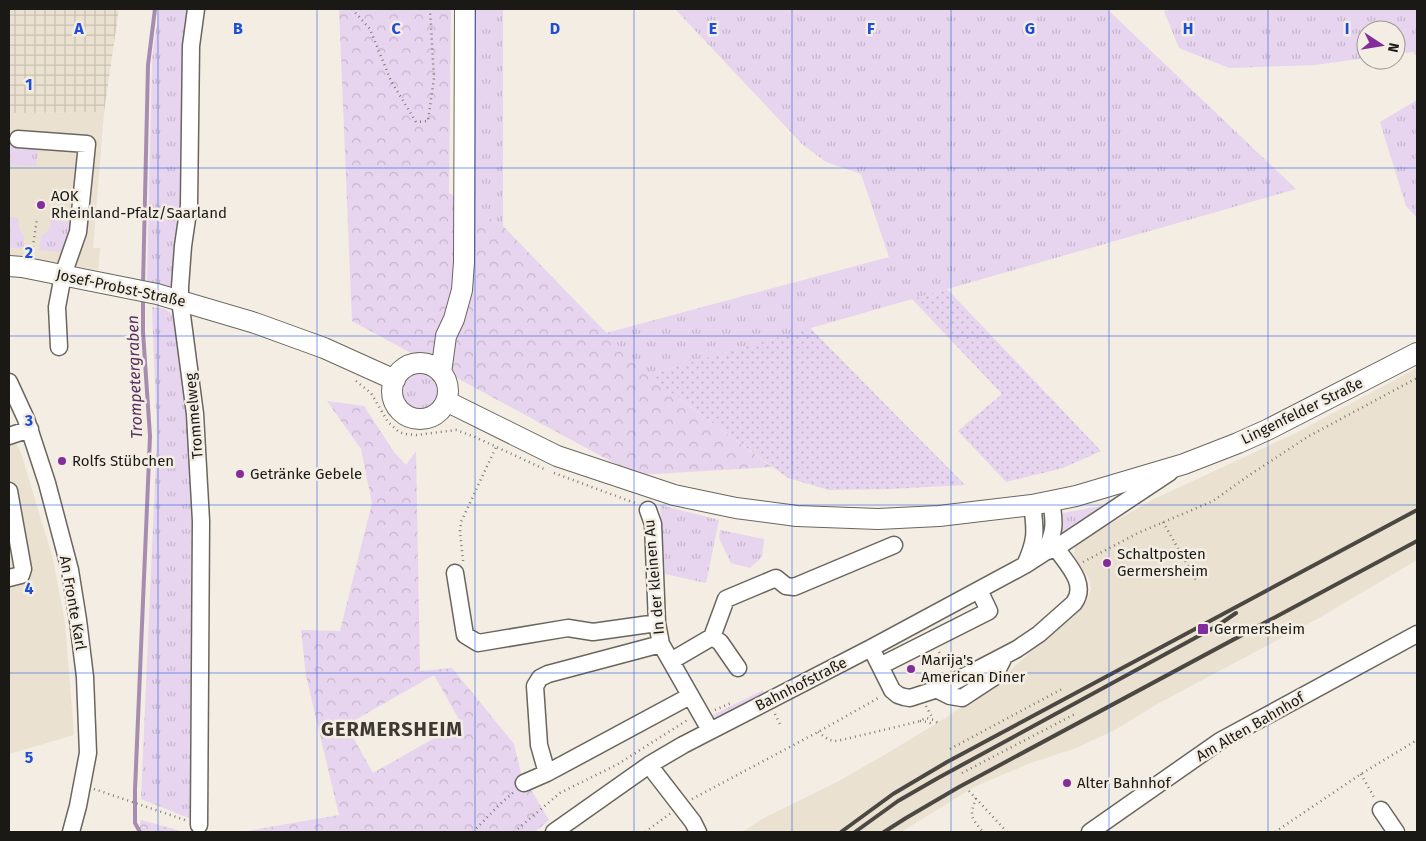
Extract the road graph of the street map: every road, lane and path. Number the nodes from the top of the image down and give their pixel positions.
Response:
1 (196, 9) edge
2 (352, 9) edge
3 (430, 9) edge
4 (465, 9) edge
5 (18, 139) dead end
6 (37, 219) dead end
7 (31, 260) dead end
8 (9, 266) edge
9 (63, 275) junction
10 (180, 300) junction
11 (446, 336) junction
12 (59, 347) dead end
13 (1417, 353) edge
14 (414, 364) junction
15 (441, 373) junction
16 (1417, 378) edge
17 (354, 380) dead end
18 (394, 380) junction
19 (9, 382) edge
20 (446, 401) junction
21 (30, 429) junction
22 (9, 436) edge
23 (496, 447) junction
24 (1184, 464) junction
25 (9, 491) edge
26 (1052, 501) junction
27 (1032, 506) junction
28 (648, 510) joint
29 (1163, 522) junction
30 (894, 544) dead end
31 (1051, 550) junction
32 (1024, 565) junction
33 (1071, 569) junction
34 (455, 573) joint
35 (9, 578) edge
36 (1196, 580) dead end
37 (978, 590) junction
38 (657, 623) junction
39 (1417, 634) edge
40 (712, 637) junction
41 (932, 640) junction
42 (661, 644) junction
43 (871, 648) junction
44 (1004, 657) junction
45 (671, 661) junction
46 (738, 668) dead end
47 (881, 669) junction
48 (955, 682) junction
49 (1062, 689) dead end
50 (892, 690) junction
51 (938, 690) junction
52 (690, 696) junction
53 (1075, 714) dead end
54 (920, 721) junction
55 (705, 723) junction
56 (938, 723) dead end
57 (934, 725) dead end
58 (818, 732) junction
59 (1417, 740) edge
60 (950, 748) dead end
61 (649, 765) junction
62 (547, 773) junction
63 (962, 773) dead end
64 (1361, 774) junction
65 (524, 783) joint
66 (83, 785) junction
67 (969, 791) dead end
68 (976, 798) junction
69 (681, 805) junction
70 (1381, 810) joint
71 (183, 820) dead end
72 (199, 825) dead end
73 (71, 832) edge
74 (473, 832) edge
75 (514, 832) edge
76 (554, 832) edge
77 (644, 832) edge
78 (698, 832) edge
79 (983, 832) edge
80 (1006, 832) edge
81 (1090, 832) edge
82 (1276, 832) edge
83 (1396, 832) edge

1 - 10 street, Trommelweg
2 - 3 path
4 - 11 main road
5 - 9 street
6 - 7 path
8 - 9 main road, Josef-Probst-Straße
9 - 10 main road, Josef-Probst-Straße
9 - 12 street
10 - 18 main road, Josef-Probst-Straße
10 - 72 street, Trommelweg
11 - 14 main road
11 - 15 main road
13 - 24 main road, Lingenfelder Straße
14 - 15 main road
14 - 18 main road
15 - 20 main road
16 - 29 path
17 - 23 path
18 - 20 main road
19 - 21 street, An Fronte Karl
20 - 27 main road, Lingenfelder Straße
21 - 22 street
21 - 66 street, An Fronte Karl
23 - 28 path
23 - 34 path
24 - 26 main road, Lingenfelder Straße
24 - 31 street, Bahnhofstraße
25 - 35 street
26 - 27 main road, Lingenfelder Straße
26 - 31 street
27 - 32 street
28 - 38 street, In der kleinen Au
29 - 33 path
29 - 36 path
30 - 40 street
31 - 32 street, Bahnhofstraße
31 - 33 street
32 - 37 street, Bahnhofstraße
33 - 44 street
34 - 38 street
37 - 41 street
37 - 43 street, Bahnhofstraße
38 - 42 street, In der kleinen Au
39 - 81 street, Am Alten Bahnhof
40 - 45 street
40 - 46 street
41 - 47 street
41 - 48 path
42 - 45 street, In der kleinen Au
42 - 62 street
43 - 47 street
43 - 55 street, Bahnhofstraße
44 - 48 street
44 - 51 street
45 - 52 street, In der kleinen Au
47 - 50 street
48 - 51 street
49 - 60 path
50 - 51 street
50 - 58 path
52 - 55 street, In der kleinen Au
52 - 62 street
53 - 63 path
54 - 56 path
54 - 57 path
54 - 58 path
55 - 61 street, Bahnhofstraße
55 - 75 path
58 - 69 path
59 - 64 path
61 - 69 street
61 - 76 street, Bahnhofstraße
62 - 65 street
64 - 70 path
64 - 82 path
65 - 74 path
66 - 71 path
66 - 73 street, An Fronte Karl
67 - 68 path
68 - 79 path
68 - 80 path
69 - 77 path
69 - 78 street
70 - 83 street

